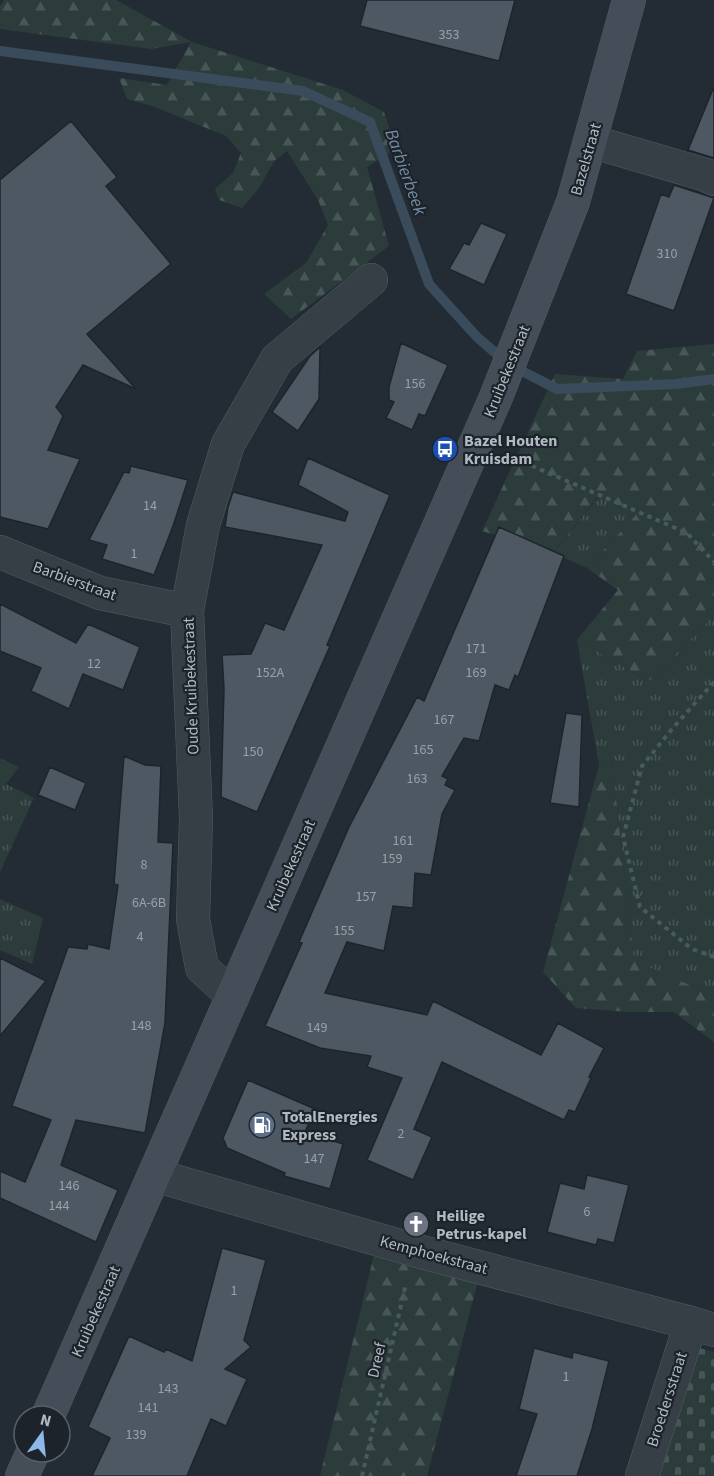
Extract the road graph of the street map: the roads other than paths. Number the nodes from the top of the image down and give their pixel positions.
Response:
1 (629, 0) edge
2 (590, 141) junction
3 (714, 179) edge
4 (371, 280) dead end
5 (529, 314) joint
6 (0, 552) edge
7 (187, 611) junction
8 (233, 996) junction
9 (154, 1176) junction
10 (702, 1326) edge
11 (53, 1404) edge
12 (642, 1476) edge

1 - 2 main road, Bazelstraat
2 - 3 street
2 - 5 main road, Bazelstraat
4 - 7 street, Oude Kruibekestraat
5 - 8 main road, Kruibekestraat
6 - 7 street, Barbierstraat
7 - 8 street, Oude Kruibekestraat
8 - 9 main road, Kruibekestraat
9 - 10 street, Kemphoekstraat
9 - 11 main road, Kruibekestraat
10 - 12 street, Broedersstraat

